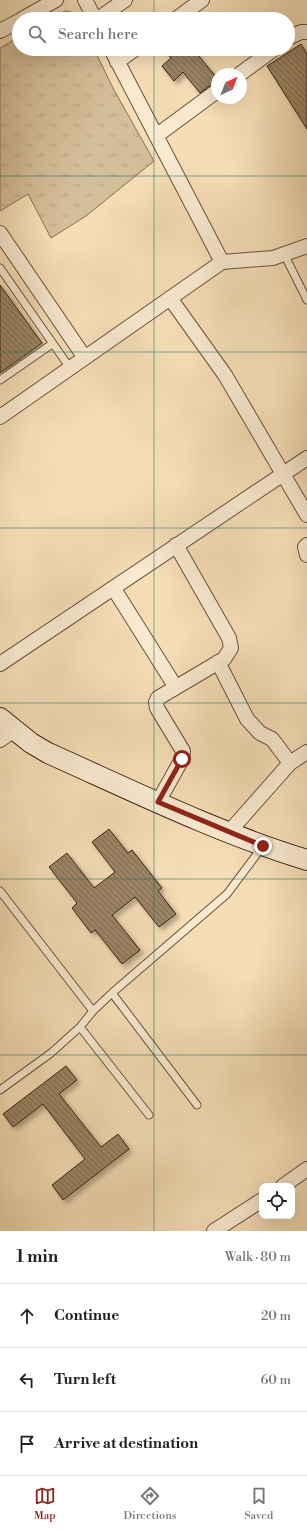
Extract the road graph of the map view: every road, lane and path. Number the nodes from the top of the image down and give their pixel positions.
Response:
1 (56, 0) edge
2 (85, 0) edge
3 (125, 0) edge
4 (202, 0) edge
5 (35, 12) edge
6 (92, 12) edge
7 (107, 12) edge
8 (186, 12) edge
9 (12, 25) edge
10 (0, 31) edge
11 (307, 32) edge
12 (295, 35) edge
13 (114, 56) edge
14 (125, 56) edge
15 (264, 56) edge
16 (117, 62) junction
17 (247, 69) edge
18 (211, 95) edge
19 (156, 136) junction
20 (0, 233) edge
21 (307, 246) edge
22 (284, 254) junction
23 (222, 262) junction
24 (0, 268) edge
25 (170, 298) junction
26 (307, 300) edge
27 (52, 344) junction
28 (85, 358) junction
29 (70, 368) junction
30 (0, 380) edge
31 (0, 417) edge
32 (307, 458) edge
33 (282, 474) junction
34 (307, 515) edge
35 (176, 545) junction
36 (307, 546) edge
37 (307, 555) edge
38 (114, 589) junction
39 (218, 662) junction
40 (0, 664) edge
41 (175, 686) junction
42 (5, 729) edge
43 (307, 752) edge
44 (290, 763) junction
45 (158, 802) junction
46 (229, 832) junction
47 (263, 846) junction
48 (307, 860) edge
49 (0, 892) edge
50 (112, 993) junction
51 (93, 1011) junction
52 (80, 1027) junction
53 (0, 1090) edge
54 (197, 1105) dead end
55 (149, 1115) dead end
56 (307, 1169) edge
57 (287, 1183) edge
58 (259, 1202) edge
59 (214, 1231) edge

1 - 5 street
2 - 6 street
3 - 7 street
4 - 8 street
9 - 10 street
11 - 12 street
13 - 16 street
14 - 16 street
15 - 17 street
16 - 19 street
18 - 19 street
19 - 23 street
20 - 28 street
21 - 22 street
22 - 23 street
22 - 26 lane
23 - 25 street
24 - 27 lane
25 - 28 street
25 - 33 street
27 - 29 lane
27 - 30 lane
28 - 29 street
29 - 31 street
32 - 33 street
33 - 34 street
33 - 35 street
35 - 38 street
35 - 39 street
36 - 37 street
38 - 40 street
38 - 41 street
39 - 41 street
39 - 44 street
41 - 45 street
42 - 45 main road
43 - 44 street
44 - 46 street
45 - 46 main road
46 - 47 main road
47 - 48 main road
47 - 50 lane
49 - 51 lane
50 - 51 lane
50 - 54 lane
51 - 52 lane
52 - 53 lane
52 - 55 lane
56 - 57 street
58 - 59 street

